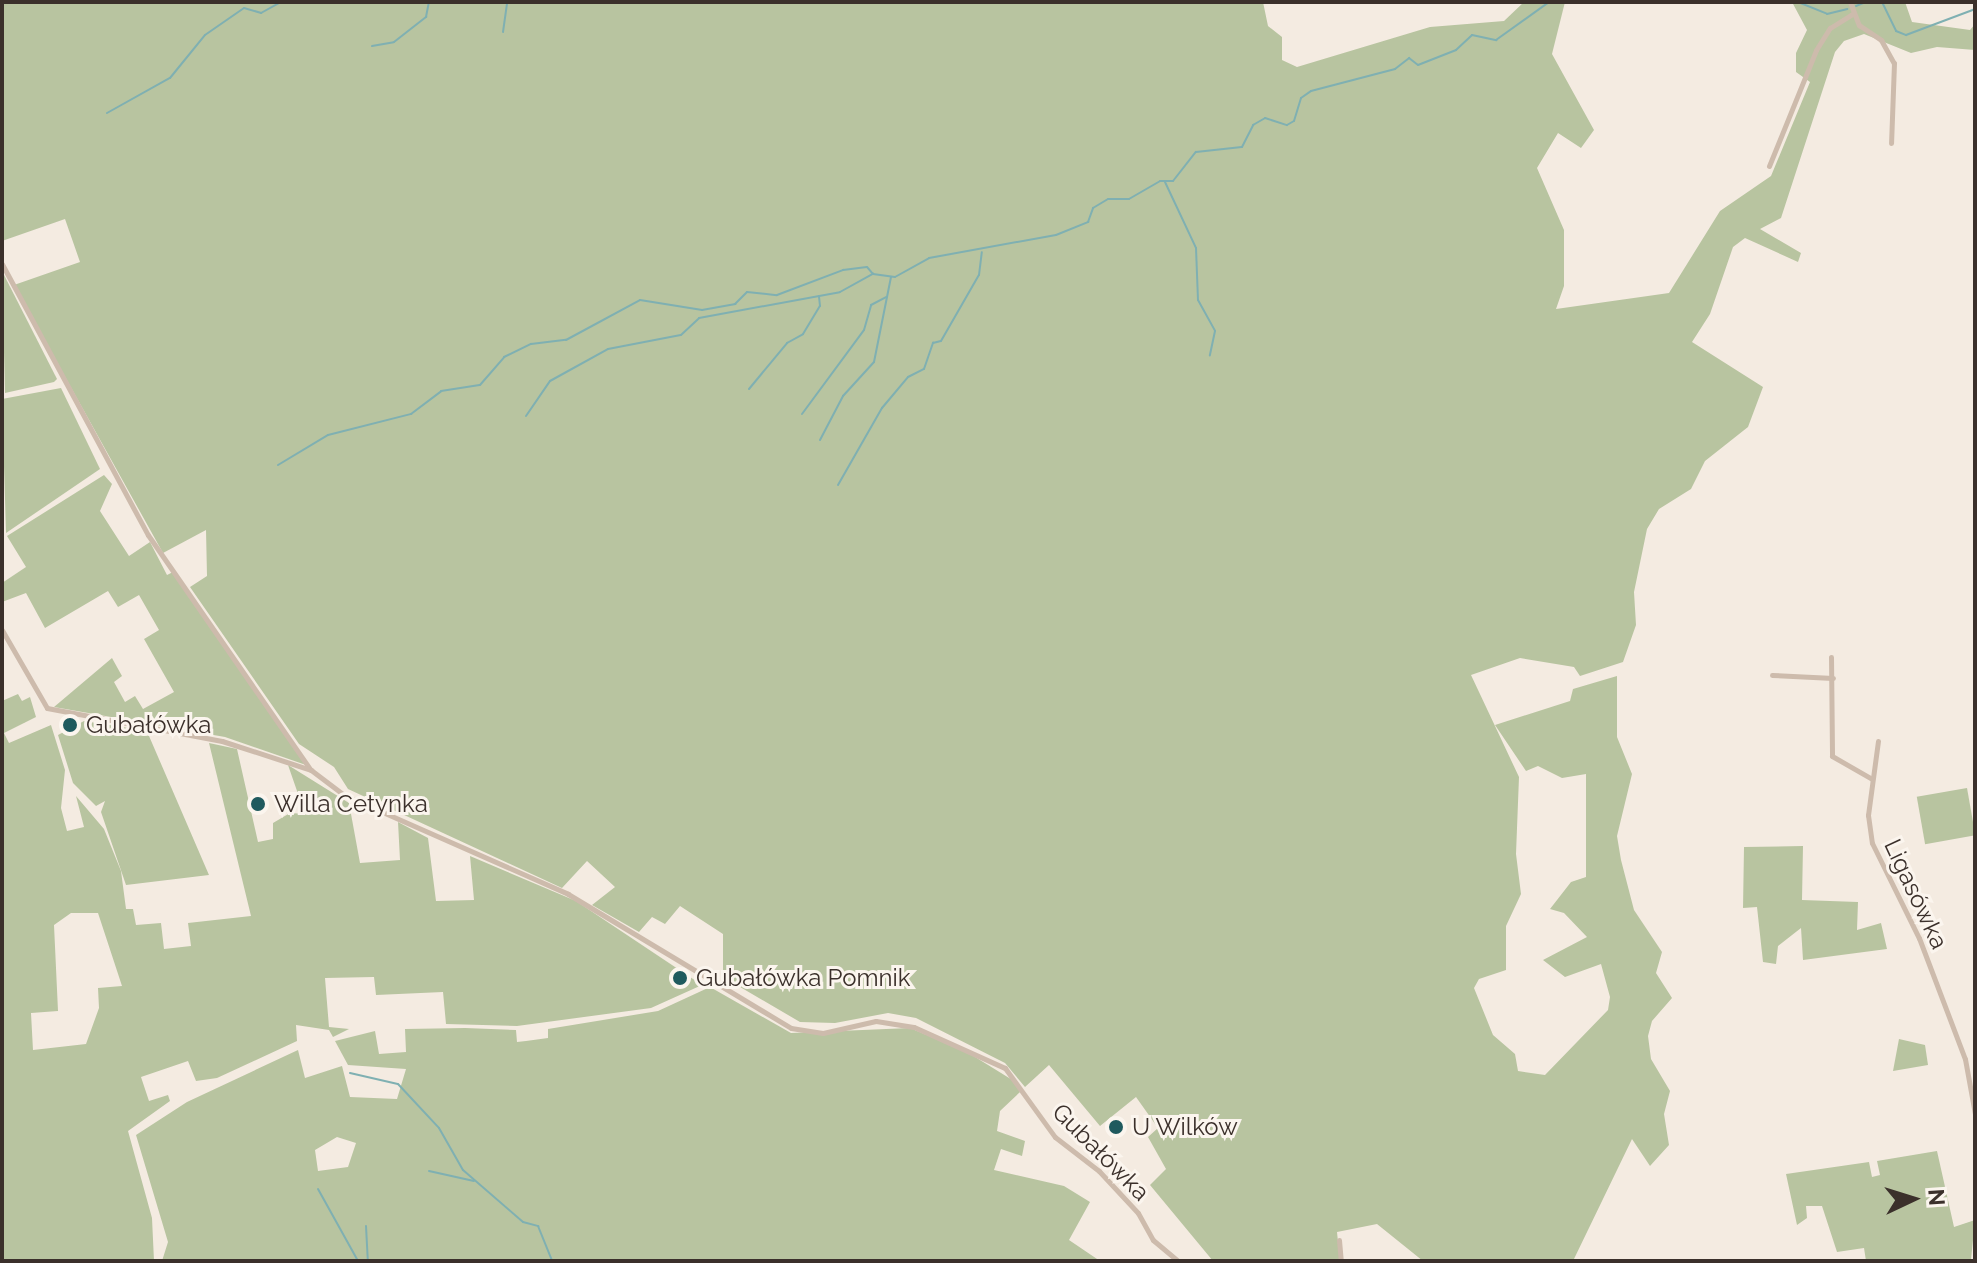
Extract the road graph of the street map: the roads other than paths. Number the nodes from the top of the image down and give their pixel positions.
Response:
1 (1850, 2) edge
2 (1854, 13) junction
3 (1891, 143) dead end
4 (1769, 166) dead end
5 (2, 264) edge
6 (2, 630) edge
7 (1831, 657) dead end
8 (1772, 675) dead end
9 (1833, 678) junction
10 (1878, 741) dead end
11 (311, 770) junction
12 (1872, 779) junction
13 (1975, 1114) edge
14 (1339, 1240) dead end
15 (1178, 1261) edge
16 (1341, 1261) edge

1 - 2 street
2 - 3 street
2 - 4 street
5 - 11 street, Gubałówka
6 - 11 street, Gubałówka
7 - 9 street
8 - 9 street
9 - 12 street
10 - 12 street, Ligasówka
11 - 15 street, Gubałówka
12 - 13 street, Ligasówka
14 - 16 street

